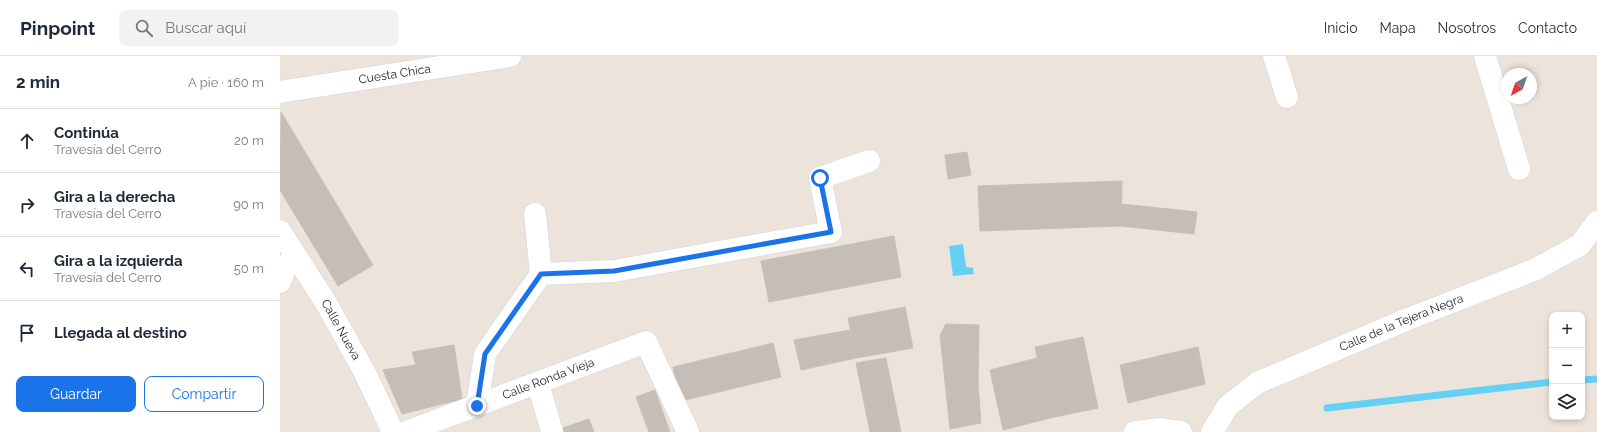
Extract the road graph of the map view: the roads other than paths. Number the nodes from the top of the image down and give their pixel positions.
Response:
1 (510, 56) edge
2 (1274, 56) edge
3 (1485, 56) edge
4 (280, 92) edge
5 (1287, 97) dead end
6 (869, 161) dead end
7 (1519, 170) dead end
8 (535, 214) dead end
9 (1597, 222) edge
10 (280, 231) edge
11 (287, 255) edge
12 (541, 274) junction
13 (280, 282) edge
14 (538, 383) junction
15 (477, 406) junction
16 (393, 432) edge
17 (406, 432) edge
18 (552, 432) edge
19 (688, 432) edge
20 (1135, 432) edge
21 (1181, 432) edge
22 (1212, 432) edge

1 - 4 street, Cuesta Chica
2 - 5 street
3 - 7 street
6 - 12 street
8 - 12 street
9 - 22 street, Calle de la Tejera Negra
10 - 11 street, Calle Nueva
11 - 13 street
11 - 16 street, Calle Nueva
12 - 15 street
14 - 15 street, Calle Ronda Vieja
14 - 18 street
14 - 19 street, Calle Ronda Vieja
15 - 17 street, Calle Ronda Vieja
20 - 21 street

